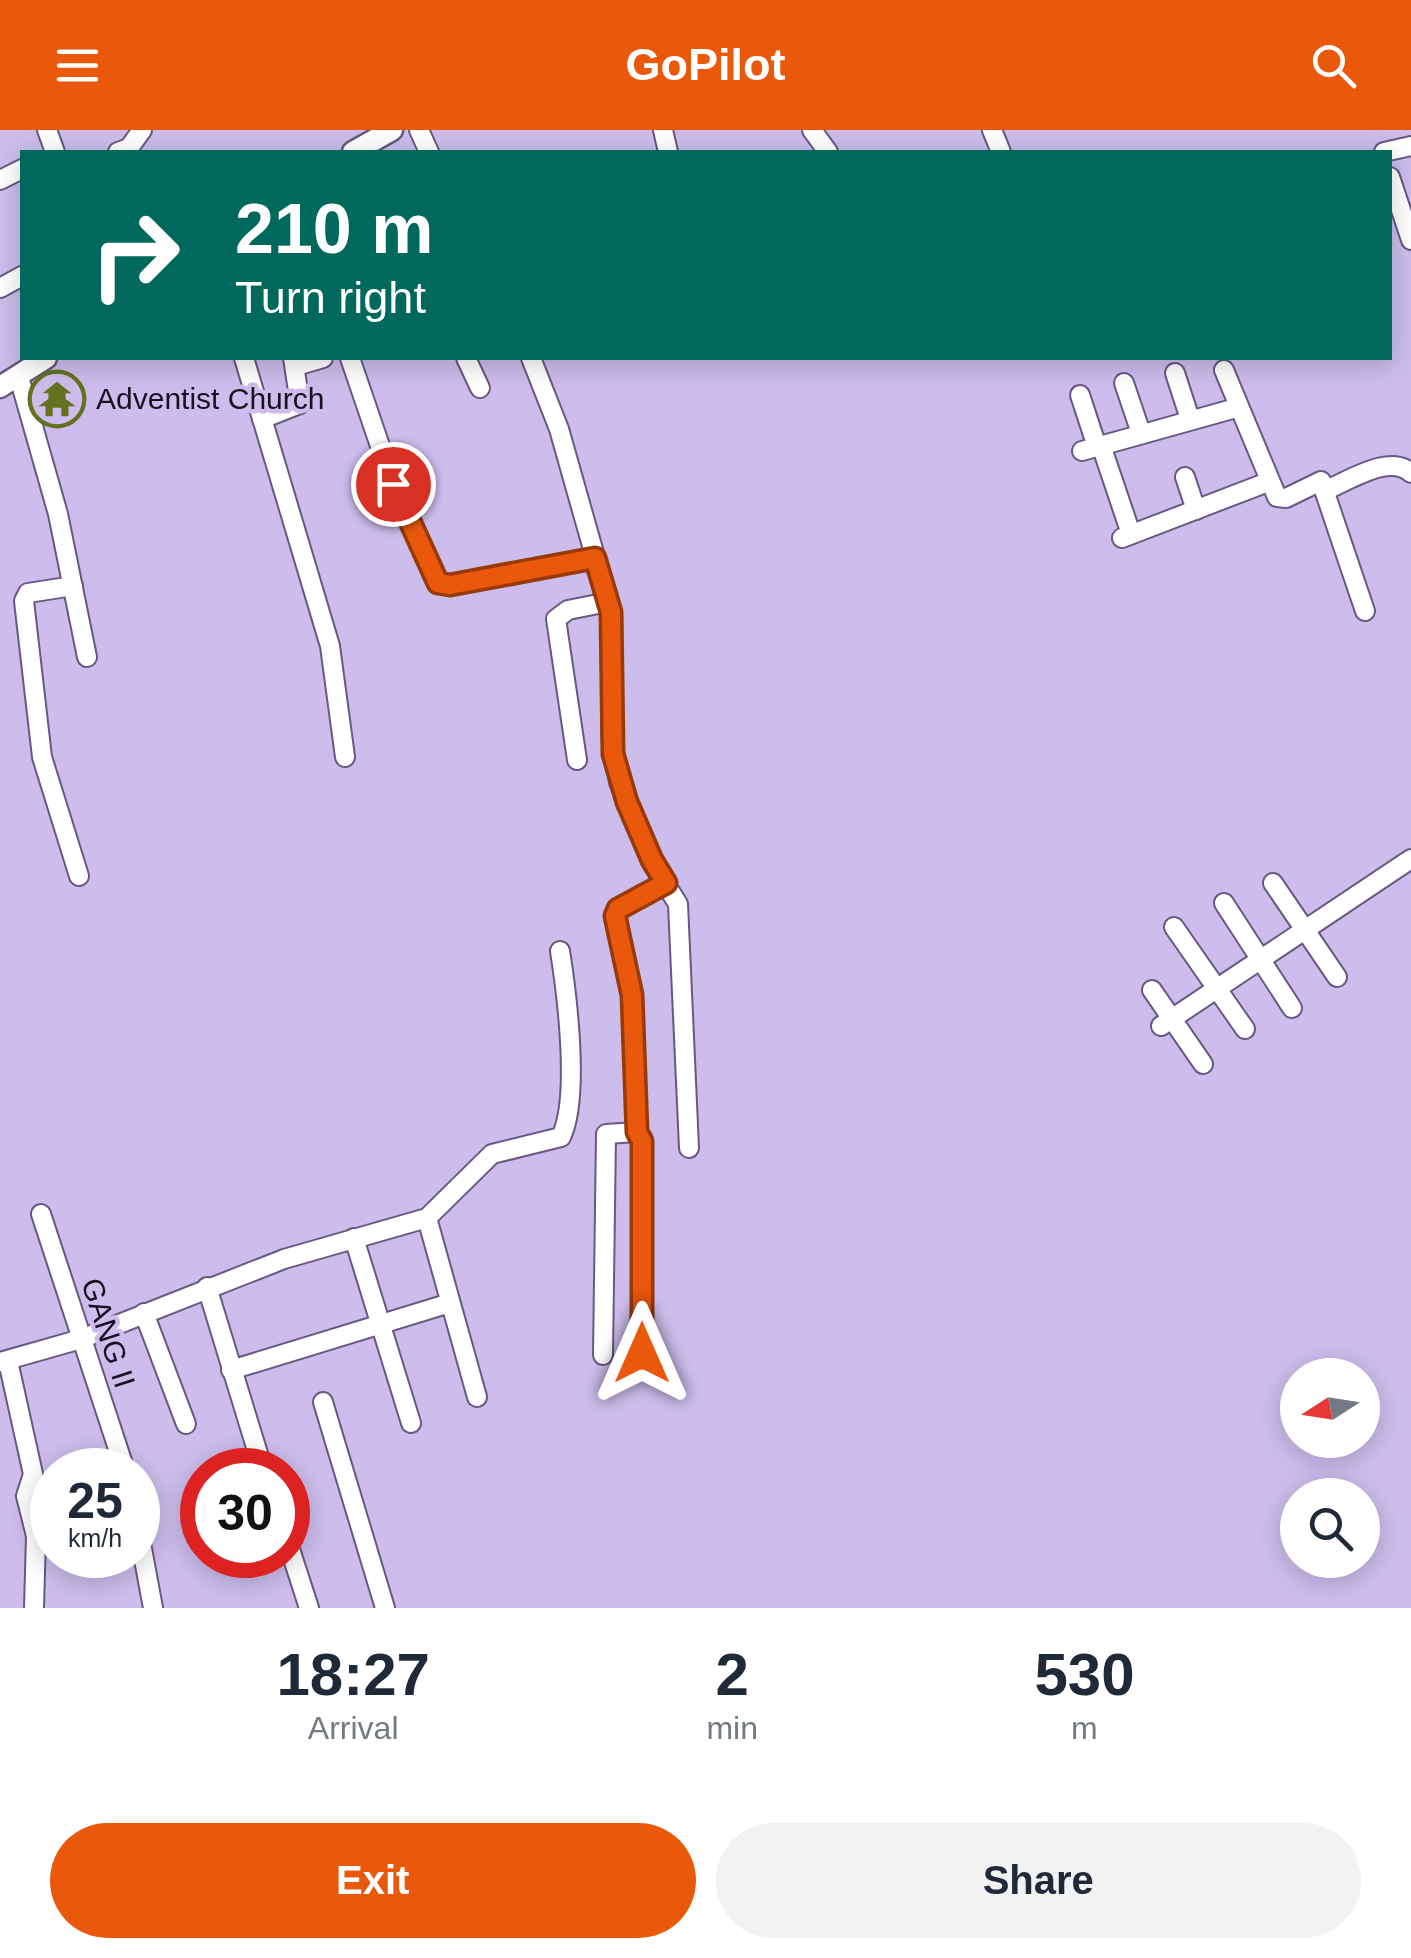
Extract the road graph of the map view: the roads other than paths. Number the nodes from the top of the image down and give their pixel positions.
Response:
1 (142, 130) edge
2 (384, 132) edge
3 (124, 150) edge
4 (356, 150) edge
5 (1392, 183) edge
6 (1411, 240) edge
7 (43, 360) edge
8 (245, 360) edge
9 (351, 360) edge
10 (467, 360) edge
11 (532, 360) edge
12 (294, 362) edge
13 (1224, 370) dead end
14 (1175, 373) dead end
15 (9, 382) edge
16 (1124, 384) dead end
17 (480, 388) dead end
18 (1080, 395) dead end
19 (1236, 408) junction
20 (262, 419) junction
21 (1190, 419) junction
22 (1140, 434) junction
23 (1093, 448) junction
24 (1411, 473) edge
25 (1185, 477) dead end
26 (1268, 482) junction
27 (1326, 490) junction
28 (1196, 510) junction
29 (595, 558) junction
30 (73, 586) junction
31 (608, 602) junction
32 (1366, 611) dead end
33 (87, 657) dead end
34 (346, 756) dead end
35 (576, 760) dead end
36 (1411, 859) edge
37 (79, 876) dead end
38 (1273, 882) dead end
39 (666, 883) junction
40 (1224, 903) dead end
41 (1174, 927) dead end
42 (1305, 930) junction
43 (560, 950) dead end
44 (1261, 959) junction
45 (1337, 978) dead end
46 (1217, 989) junction
47 (1152, 990) dead end
48 (1292, 1008) dead end
49 (1166, 1022) junction
50 (1245, 1029) dead end
51 (1202, 1064) dead end
52 (637, 1132) junction
53 (689, 1148) dead end
54 (41, 1214) dead end
55 (427, 1218) junction
56 (354, 1238) junction
57 (206, 1287) junction
58 (450, 1304) junction
59 (144, 1312) junction
60 (380, 1325) junction
61 (81, 1340) junction
62 (642, 1353) dead end
63 (604, 1355) dead end
64 (4, 1361) edge
65 (231, 1370) junction
66 (477, 1397) dead end
67 (323, 1402) dead end
68 (411, 1422) dead end
69 (186, 1424) dead end
70 (118, 1448) edge
71 (256, 1448) edge
72 (148, 1578) edge
73 (299, 1578) edge
74 (34, 1608) edge
75 (153, 1608) edge
76 (309, 1608) edge
77 (385, 1608) edge

1 - 3 street
2 - 4 street
5 - 6 street
7 - 15 street
8 - 20 street
9 - 29 street
10 - 17 street
11 - 29 street
12 - 20 street
13 - 19 street
14 - 21 street
15 - 30 street
16 - 22 street
18 - 23 street
19 - 21 street
19 - 26 street
20 - 34 street
21 - 22 street
22 - 23 street
23 - 28 street
24 - 27 street
25 - 28 street
26 - 27 street
26 - 28 street
27 - 32 street
29 - 31 street
30 - 33 street
30 - 37 street
31 - 35 street
31 - 39 street
36 - 42 street
38 - 42 street
39 - 52 street
39 - 53 street
40 - 44 street
41 - 46 street
42 - 44 street
42 - 45 street
43 - 55 street
44 - 46 street
44 - 48 street
46 - 49 street
46 - 50 street
47 - 49 street
49 - 51 street
52 - 62 street
52 - 63 street
54 - 61 street, GANG II
55 - 56 street
55 - 58 street
56 - 57 street
56 - 60 street
57 - 59 street
57 - 65 street
58 - 60 street
58 - 66 street
59 - 61 street
59 - 69 street
60 - 65 street
60 - 68 street
61 - 64 street
61 - 70 street, GANG II
64 - 74 street
65 - 71 street
67 - 77 street
72 - 75 street
73 - 76 street

